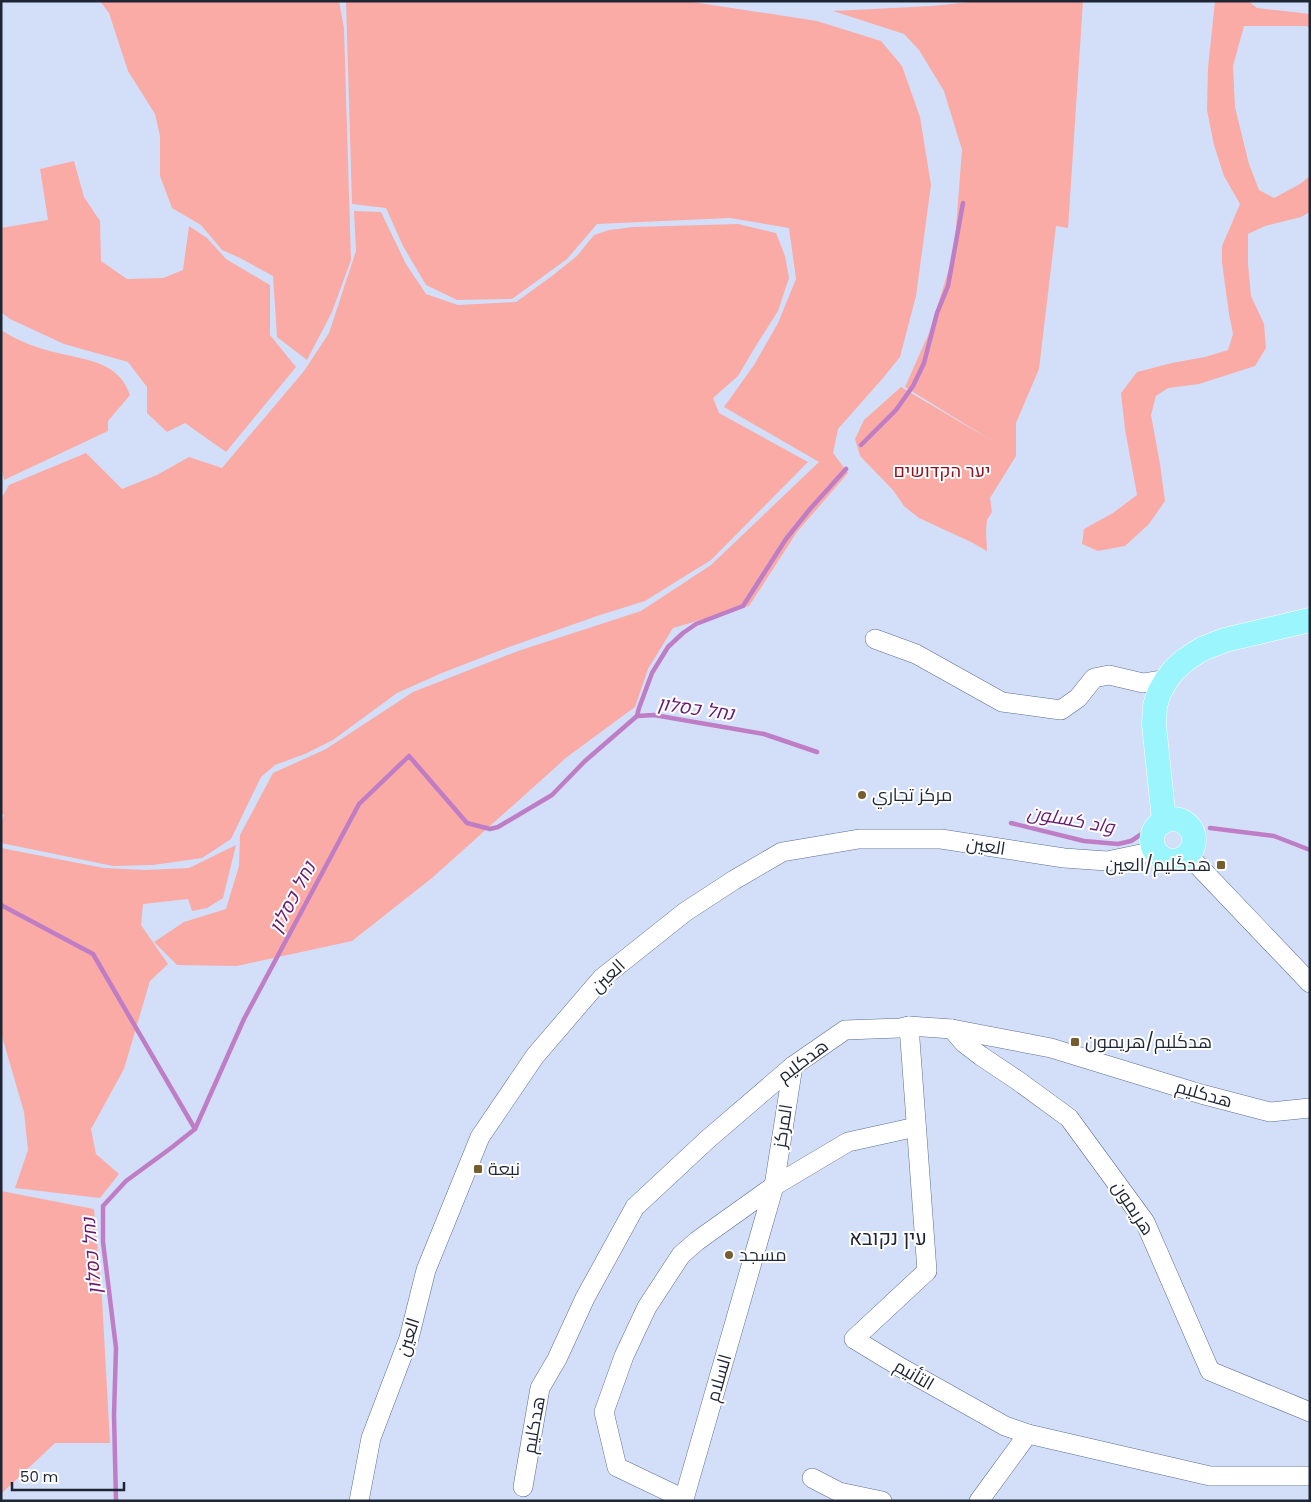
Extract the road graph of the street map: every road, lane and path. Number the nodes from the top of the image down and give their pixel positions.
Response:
1 (1310, 620) edge
2 (875, 639) dead end
3 (1167, 680) junction
4 (1164, 820) junction
5 (1155, 851) junction
6 (1188, 855) junction
7 (1310, 983) edge
8 (909, 1026) junction
9 (952, 1029) junction
10 (793, 1066) junction
11 (1310, 1108) edge
12 (916, 1127) junction
13 (774, 1186) junction
14 (1310, 1412) edge
15 (1028, 1434) junction
16 (1310, 1476) edge
17 (812, 1478) dead end
18 (523, 1487) dead end
19 (686, 1500) edge
20 (359, 1501) edge
21 (882, 1501) edge
22 (979, 1501) edge

1 - 3 main road
2 - 3 street
3 - 4 main road
4 - 5 main road
4 - 6 main road
5 - 6 main road
5 - 20 street, العين
6 - 7 street
8 - 9 street, هدكليم
8 - 10 street, هدكليم
8 - 12 street, التأنيم
9 - 11 street, هدكليم
9 - 14 street, هريمون
10 - 13 street, المركز
10 - 18 street, هدكليم
12 - 13 street
12 - 15 street, التأنيم
13 - 19 street, السلام
13 - 19 street, السلام
15 - 16 street, التأنيم
15 - 22 street
17 - 21 street

